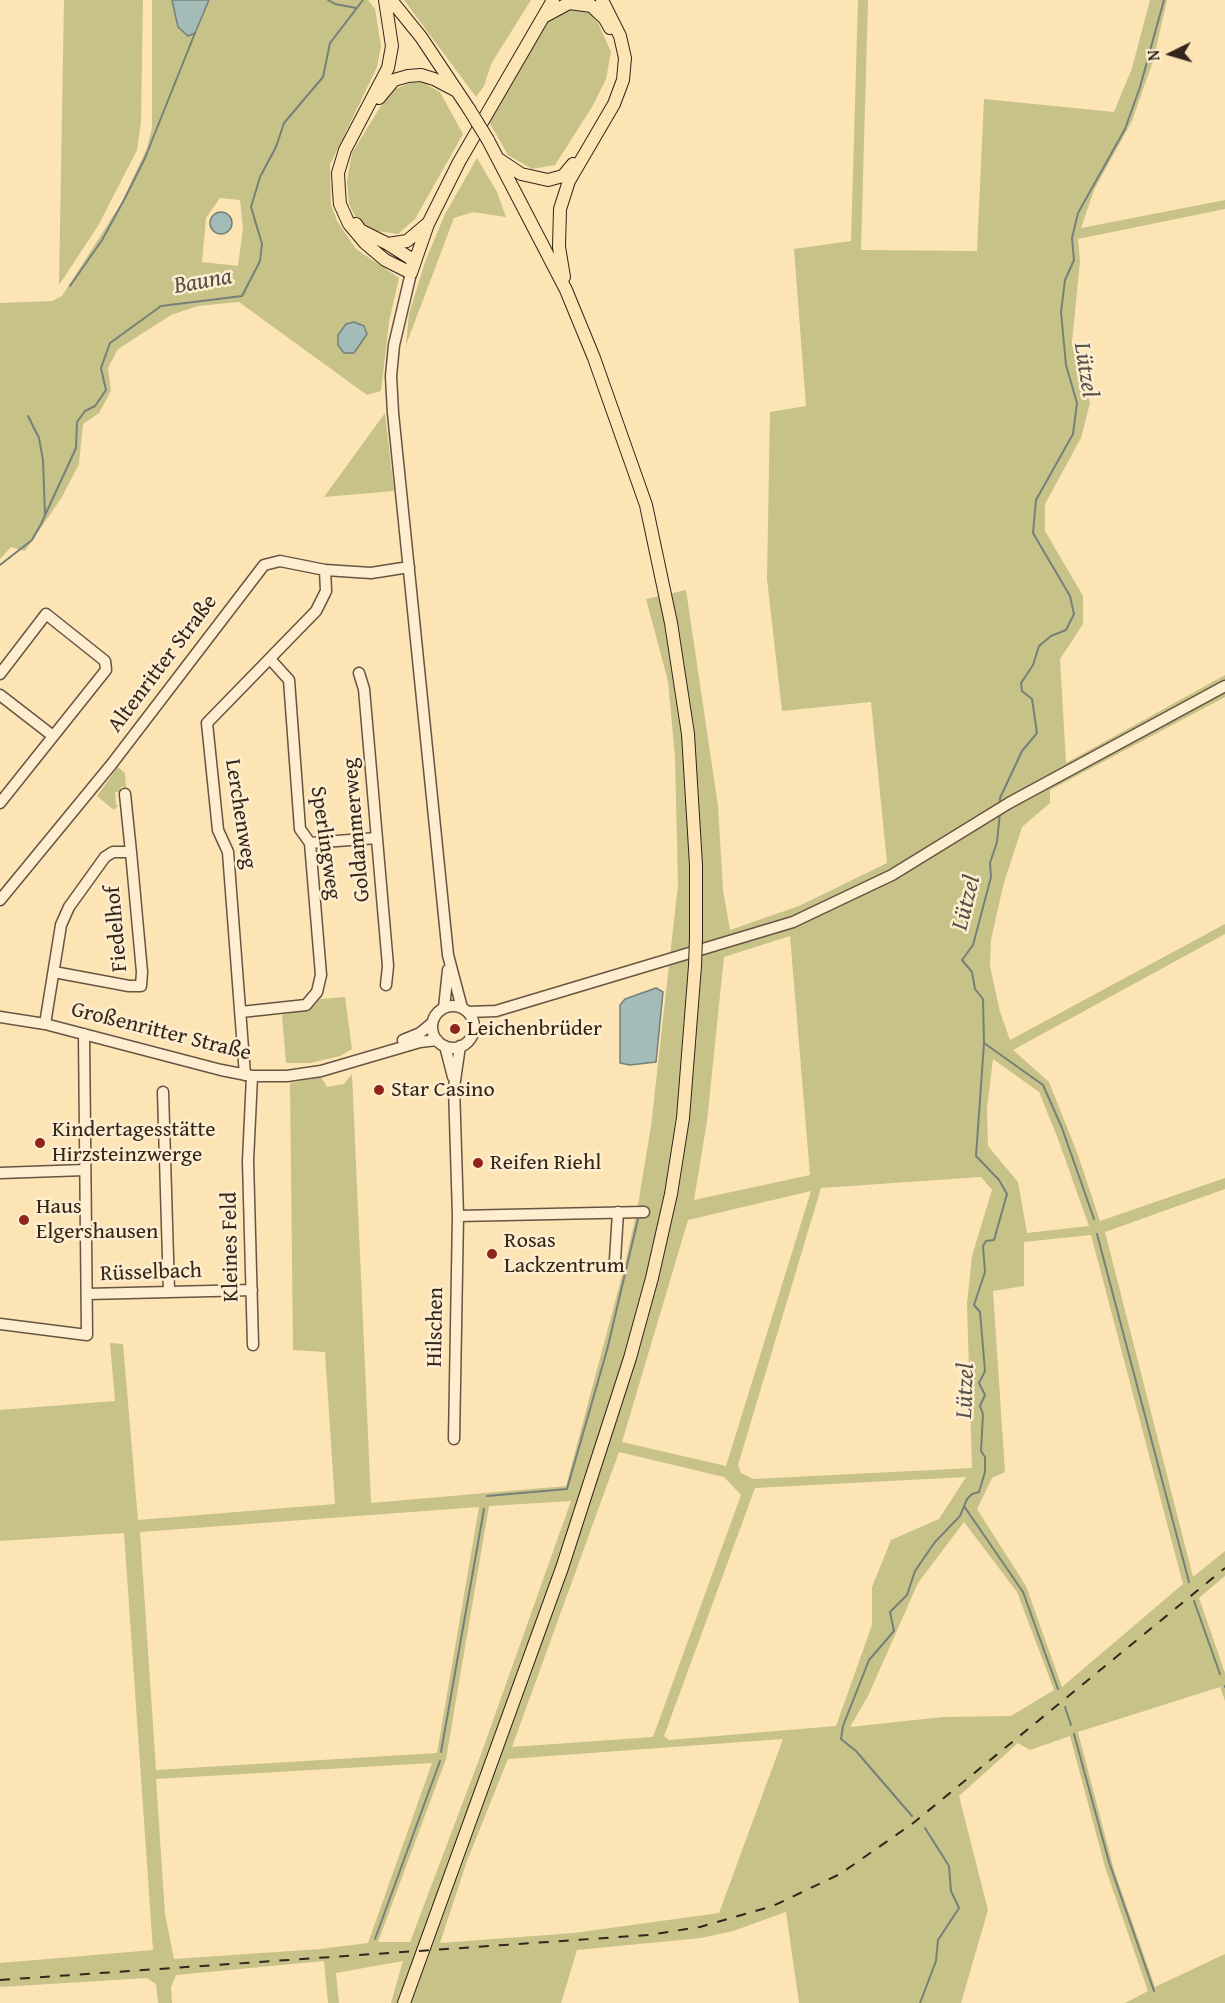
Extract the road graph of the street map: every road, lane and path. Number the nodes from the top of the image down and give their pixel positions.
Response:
1 (385, 0) edge
2 (391, 0) edge
3 (553, 0) edge
4 (593, 2) edge
5 (541, 18) junction
6 (455, 90) junction
7 (499, 159) junction
8 (428, 224) junction
9 (388, 244) junction
10 (413, 269) junction
11 (566, 290) junction
12 (409, 567) junction
13 (325, 570) junction
14 (270, 659) junction
15 (359, 673) dead end
16 (0, 674) edge
17 (1225, 686) edge
18 (0, 695) edge
19 (53, 736) junction
20 (125, 794) dead end
21 (0, 803) edge
22 (377, 838) junction
23 (310, 843) junction
24 (130, 852) junction
25 (0, 900) edge
26 (448, 955) junction
27 (54, 972) junction
28 (386, 985) dead end
29 (444, 1008) junction
30 (465, 1010) junction
31 (496, 1011) junction
32 (241, 1012) junction
33 (0, 1017) edge
34 (432, 1023) junction
35 (45, 1024) junction
36 (474, 1028) junction
37 (84, 1034) junction
38 (441, 1043) junction
39 (460, 1046) junction
40 (347, 1063) junction
41 (248, 1075) junction
42 (454, 1080) junction
43 (164, 1092) dead end
44 (85, 1170) junction
45 (0, 1173) edge
46 (618, 1212) junction
47 (644, 1212) dead end
48 (458, 1216) junction
49 (615, 1260) dead end
50 (252, 1290) junction
51 (169, 1291) junction
52 (87, 1294) junction
53 (0, 1324) edge
54 (253, 1345) dead end
55 (454, 1439) dead end
56 (404, 2003) edge

1 - 10 main road
2 - 6 main road
3 - 5 main road
4 - 5 main road
4 - 7 main road
4 - 11 main road
5 - 8 main road
6 - 7 main road, bridge
6 - 9 main road
7 - 11 main road
8 - 9 main road
8 - 10 main road
9 - 10 main road
10 - 12 street
11 - 56 main road, bridge
12 - 13 street, Altenritter Straße
12 - 26 street
13 - 14 street, Lerchenweg
13 - 25 street, Altenritter Straße
14 - 23 street, Sperlingweg
14 - 32 street, Lerchenweg
15 - 22 street, Goldammerweg
16 - 19 street
17 - 31 street
18 - 19 street
19 - 21 street
20 - 24 street, Fiedelhof
22 - 23 street
22 - 28 street, Goldammerweg
23 - 32 street, Sperlingweg
24 - 27 street, Fiedelhof
24 - 27 street, Fiedelhof
26 - 29 street
26 - 30 street
27 - 35 street, Fiedelhof
29 - 30 street
29 - 34 street
30 - 31 street
30 - 36 street
31 - 36 street
32 - 41 street, Lerchenweg
33 - 35 street, Großenritter Straße
34 - 38 street
34 - 40 street, Großenritter Straße
35 - 37 street, Großenritter Straße
36 - 39 street
37 - 41 street, Großenritter Straße
37 - 44 street
38 - 39 street
38 - 40 street, Großenritter Straße
38 - 42 street, Hilschen
39 - 42 street, Hilschen
40 - 41 street, Großenritter Straße
41 - 50 street, Kleines Feld
42 - 48 street, Hilschen
43 - 51 street
44 - 45 street
44 - 52 street
46 - 47 street
46 - 48 street
46 - 49 street
48 - 55 street, Hilschen
50 - 51 street, Rüsselbach
50 - 54 street, Kleines Feld
51 - 52 street, Rüsselbach
52 - 53 street

